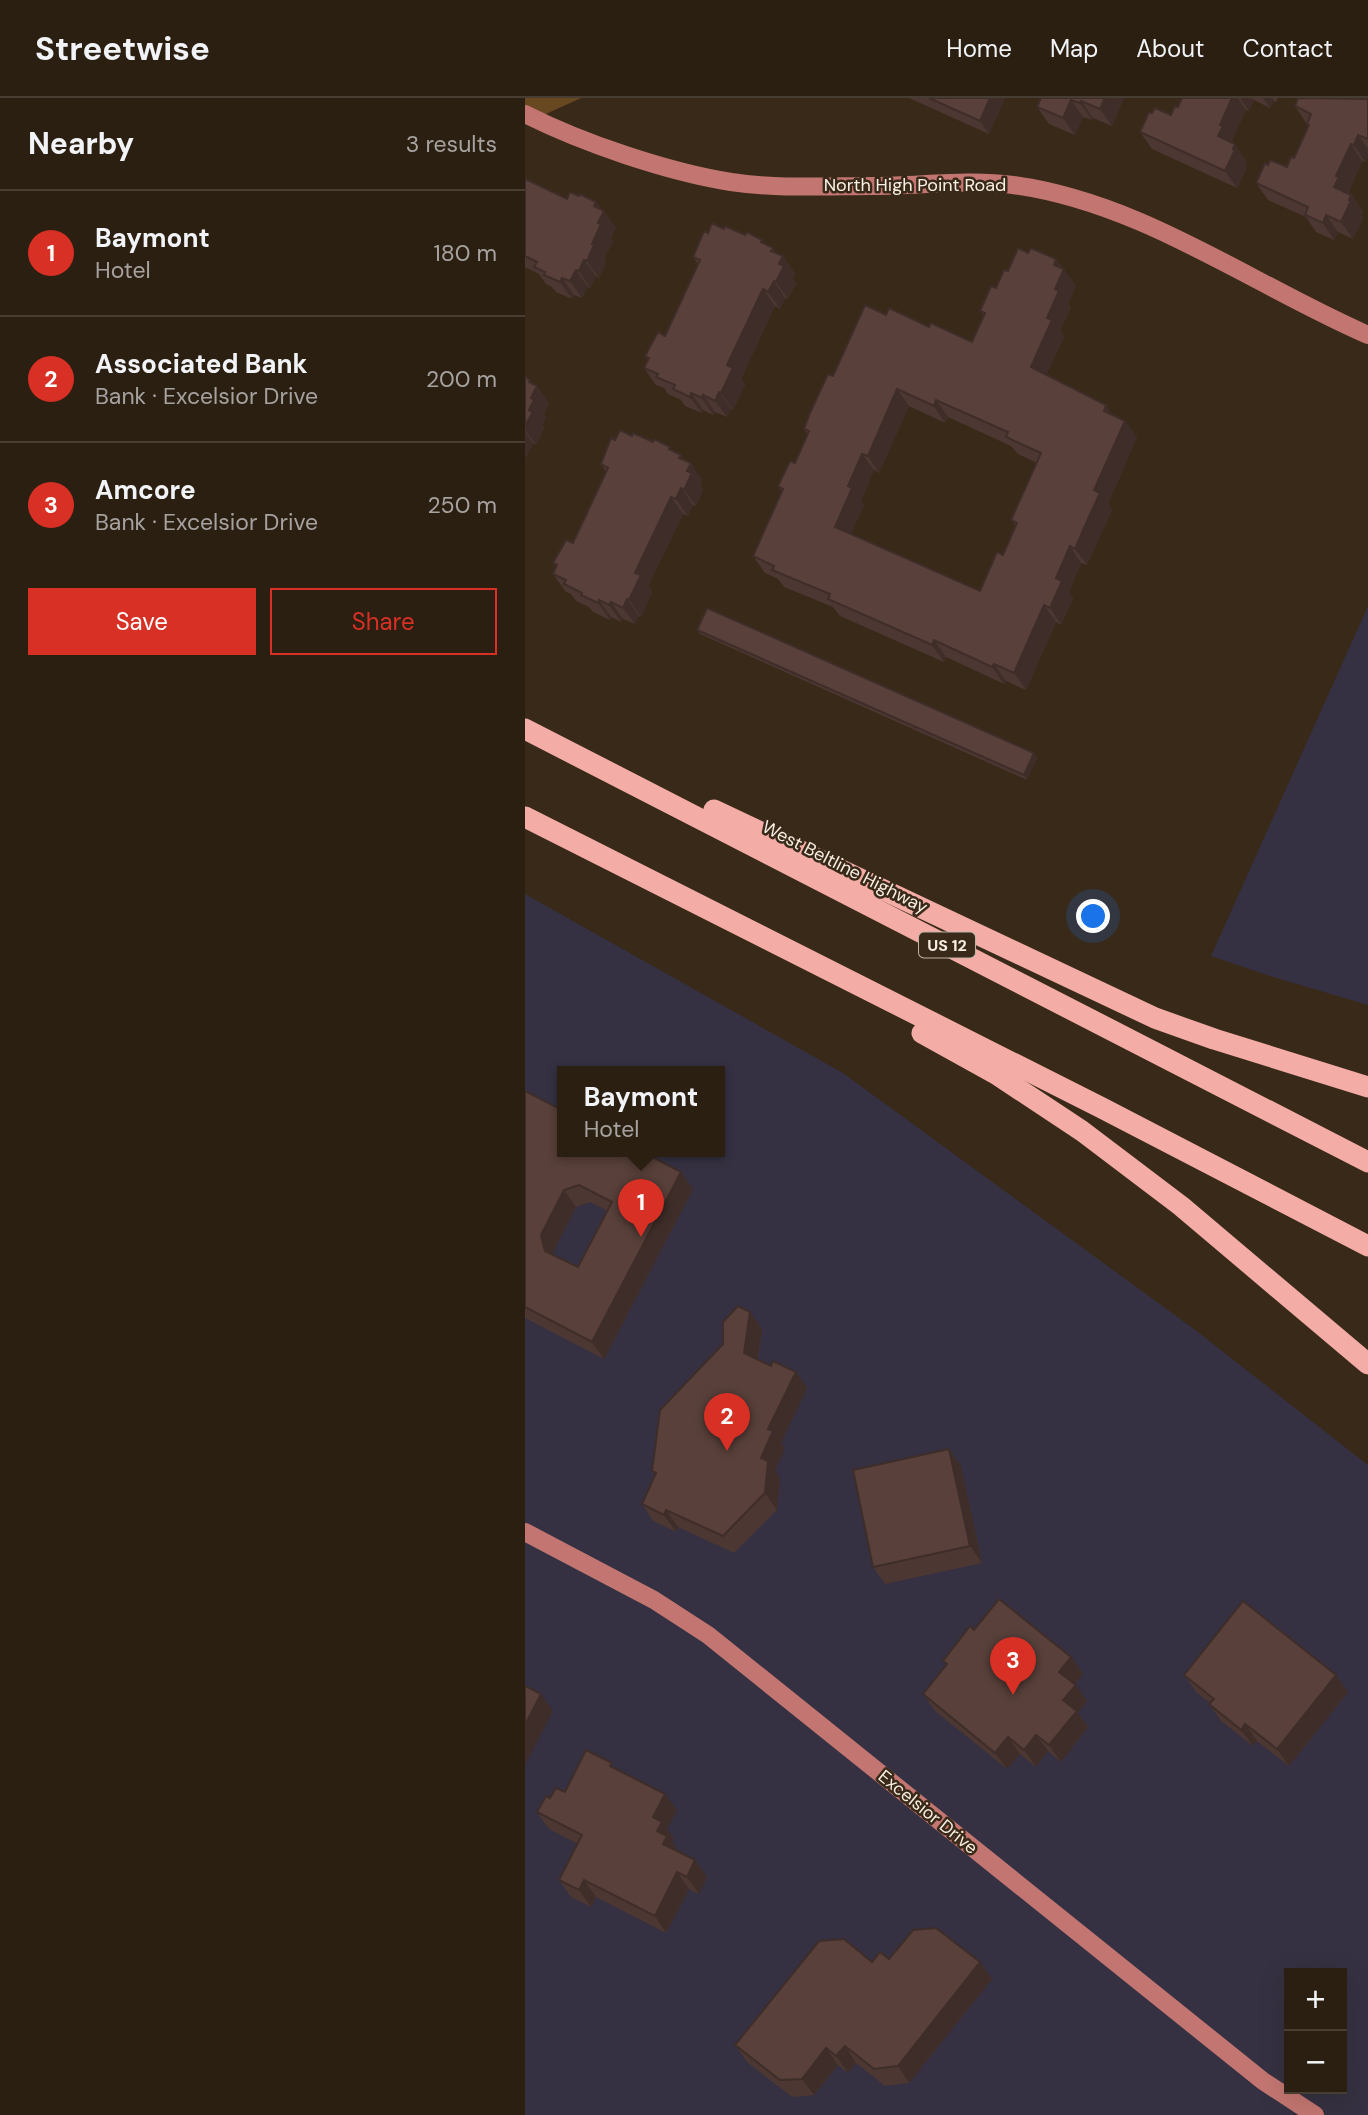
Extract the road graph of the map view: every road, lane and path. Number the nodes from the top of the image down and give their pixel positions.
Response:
1 (525, 114) edge
2 (1368, 335) edge
3 (525, 729) edge
4 (547, 739) junction
5 (525, 817) edge
6 (708, 910) junction
7 (1368, 1087) edge
8 (1368, 1162) edge
9 (1368, 1247) edge
10 (1368, 1364) edge
11 (525, 1532) edge
12 (1315, 2115) edge

1 - 2 street, North High Point Road
3 - 4 highway, West Beltline Highway / US 12
4 - 7 highway
4 - 8 highway, West Beltline Highway / US 12
5 - 6 highway
6 - 9 highway
6 - 10 highway
11 - 12 street, Excelsior Drive

